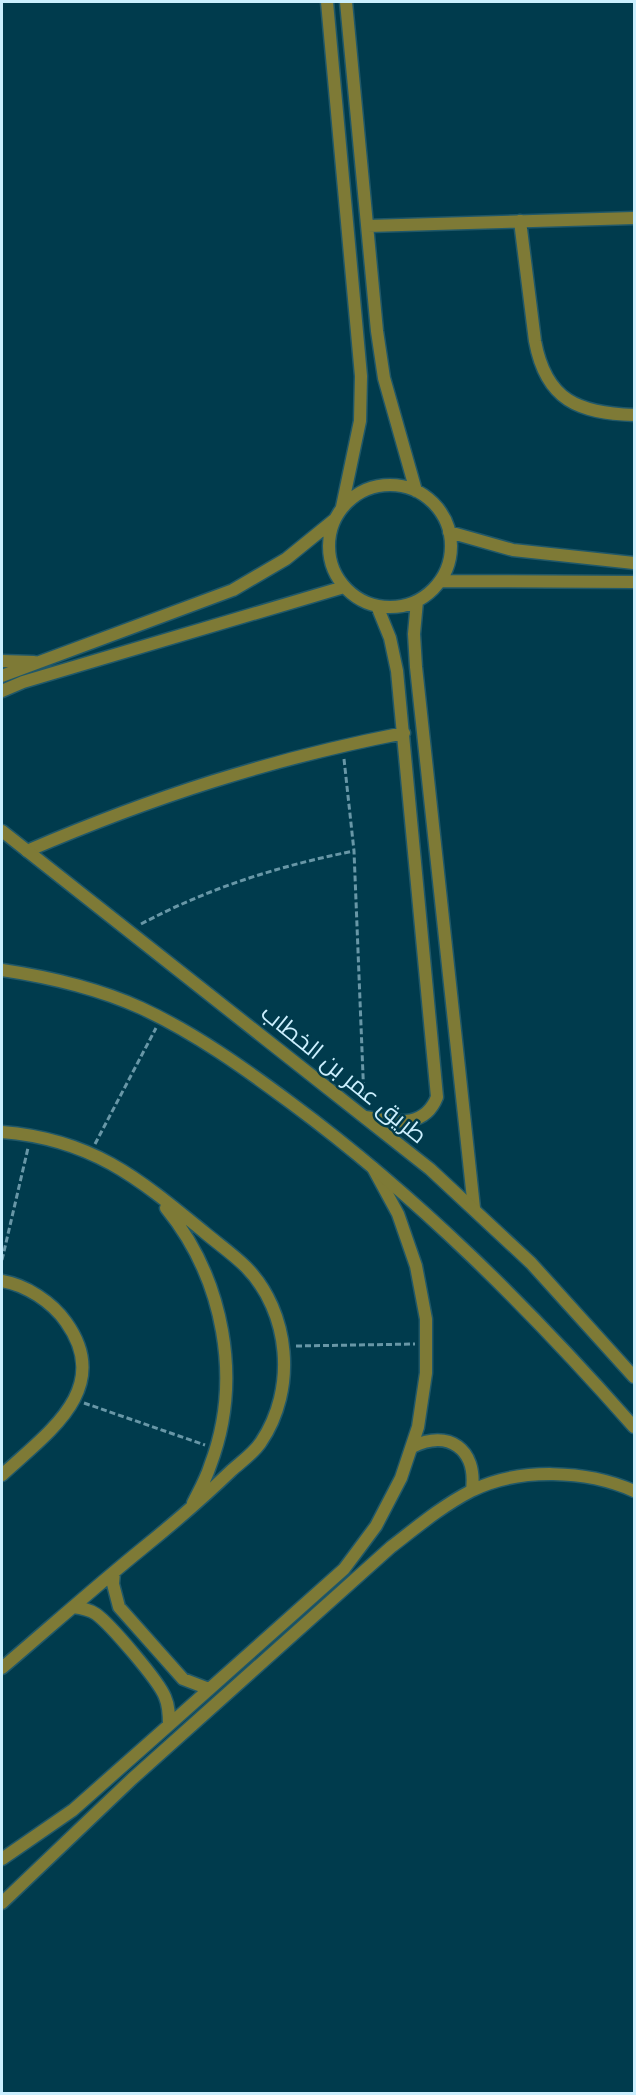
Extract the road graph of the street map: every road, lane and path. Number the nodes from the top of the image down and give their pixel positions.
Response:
1 (327, 2) edge
2 (346, 2) edge
3 (634, 218) edge
4 (520, 221) junction
5 (368, 226) junction
6 (634, 415) edge
7 (416, 491) junction
8 (342, 507) junction
9 (334, 519) junction
10 (449, 532) junction
11 (634, 564) edge
12 (440, 581) junction
13 (634, 582) edge
14 (344, 587) junction
15 (417, 601) junction
16 (377, 606) junction
17 (2, 661) edge
18 (38, 662) junction
19 (2, 676) edge
20 (2, 691) edge
21 (404, 733) junction
22 (343, 745) junction
23 (2, 831) edge
24 (27, 851) junction
25 (354, 851) junction
26 (128, 930) junction
27 (2, 970) edge
28 (161, 1018) junction
29 (365, 1117) junction
30 (2, 1132) edge
31 (31, 1134) junction
32 (91, 1152) junction
33 (372, 1167) junction
34 (151, 1188) junction
35 (474, 1208) junction
36 (2, 1260) edge
37 (2, 1281) edge
38 (426, 1344) junction
39 (284, 1346) junction
40 (634, 1377) edge
41 (75, 1399) junction
42 (634, 1428) edge
43 (412, 1447) junction
44 (215, 1449) junction
45 (2, 1475) edge
46 (472, 1490) junction
47 (634, 1491) edge
48 (189, 1511) junction
49 (114, 1572) junction
50 (73, 1607) junction
51 (2, 1668) edge
52 (209, 1689) junction
53 (169, 1725) junction
54 (2, 1859) edge
55 (2, 1903) edge

1 - 8 street
2 - 5 street
3 - 4 street
4 - 5 street
4 - 6 street
5 - 7 street
7 - 8 street
7 - 10 street
8 - 9 street
9 - 14 street
9 - 18 street
10 - 11 street
10 - 12 street
12 - 13 street
12 - 15 street
14 - 16 street
14 - 20 street
15 - 16 street
15 - 35 street
16 - 21 street
17 - 18 street
18 - 19 street
21 - 22 street
21 - 29 street
22 - 24 street
22 - 25 path
23 - 24 street, طريق عمر بن الخطاب
24 - 26 street, طريق عمر بن الخطاب
25 - 26 path
25 - 29 path
26 - 29 street, طريق عمر بن الخطاب
27 - 28 street
28 - 32 path
28 - 33 street
29 - 35 street, طريق عمر بن الخطاب
30 - 31 street
31 - 32 street
31 - 36 path
32 - 34 street
33 - 38 street
33 - 42 street
34 - 39 street
34 - 44 street
35 - 40 street, طريق عمر بن الخطاب
37 - 41 street
38 - 39 path
38 - 43 street
39 - 48 street
41 - 44 path
41 - 45 street
43 - 46 street
43 - 52 street
44 - 48 street
46 - 47 street
46 - 55 street
48 - 49 street
49 - 50 street
49 - 52 street
50 - 51 street
50 - 53 street
52 - 53 street
53 - 54 street

